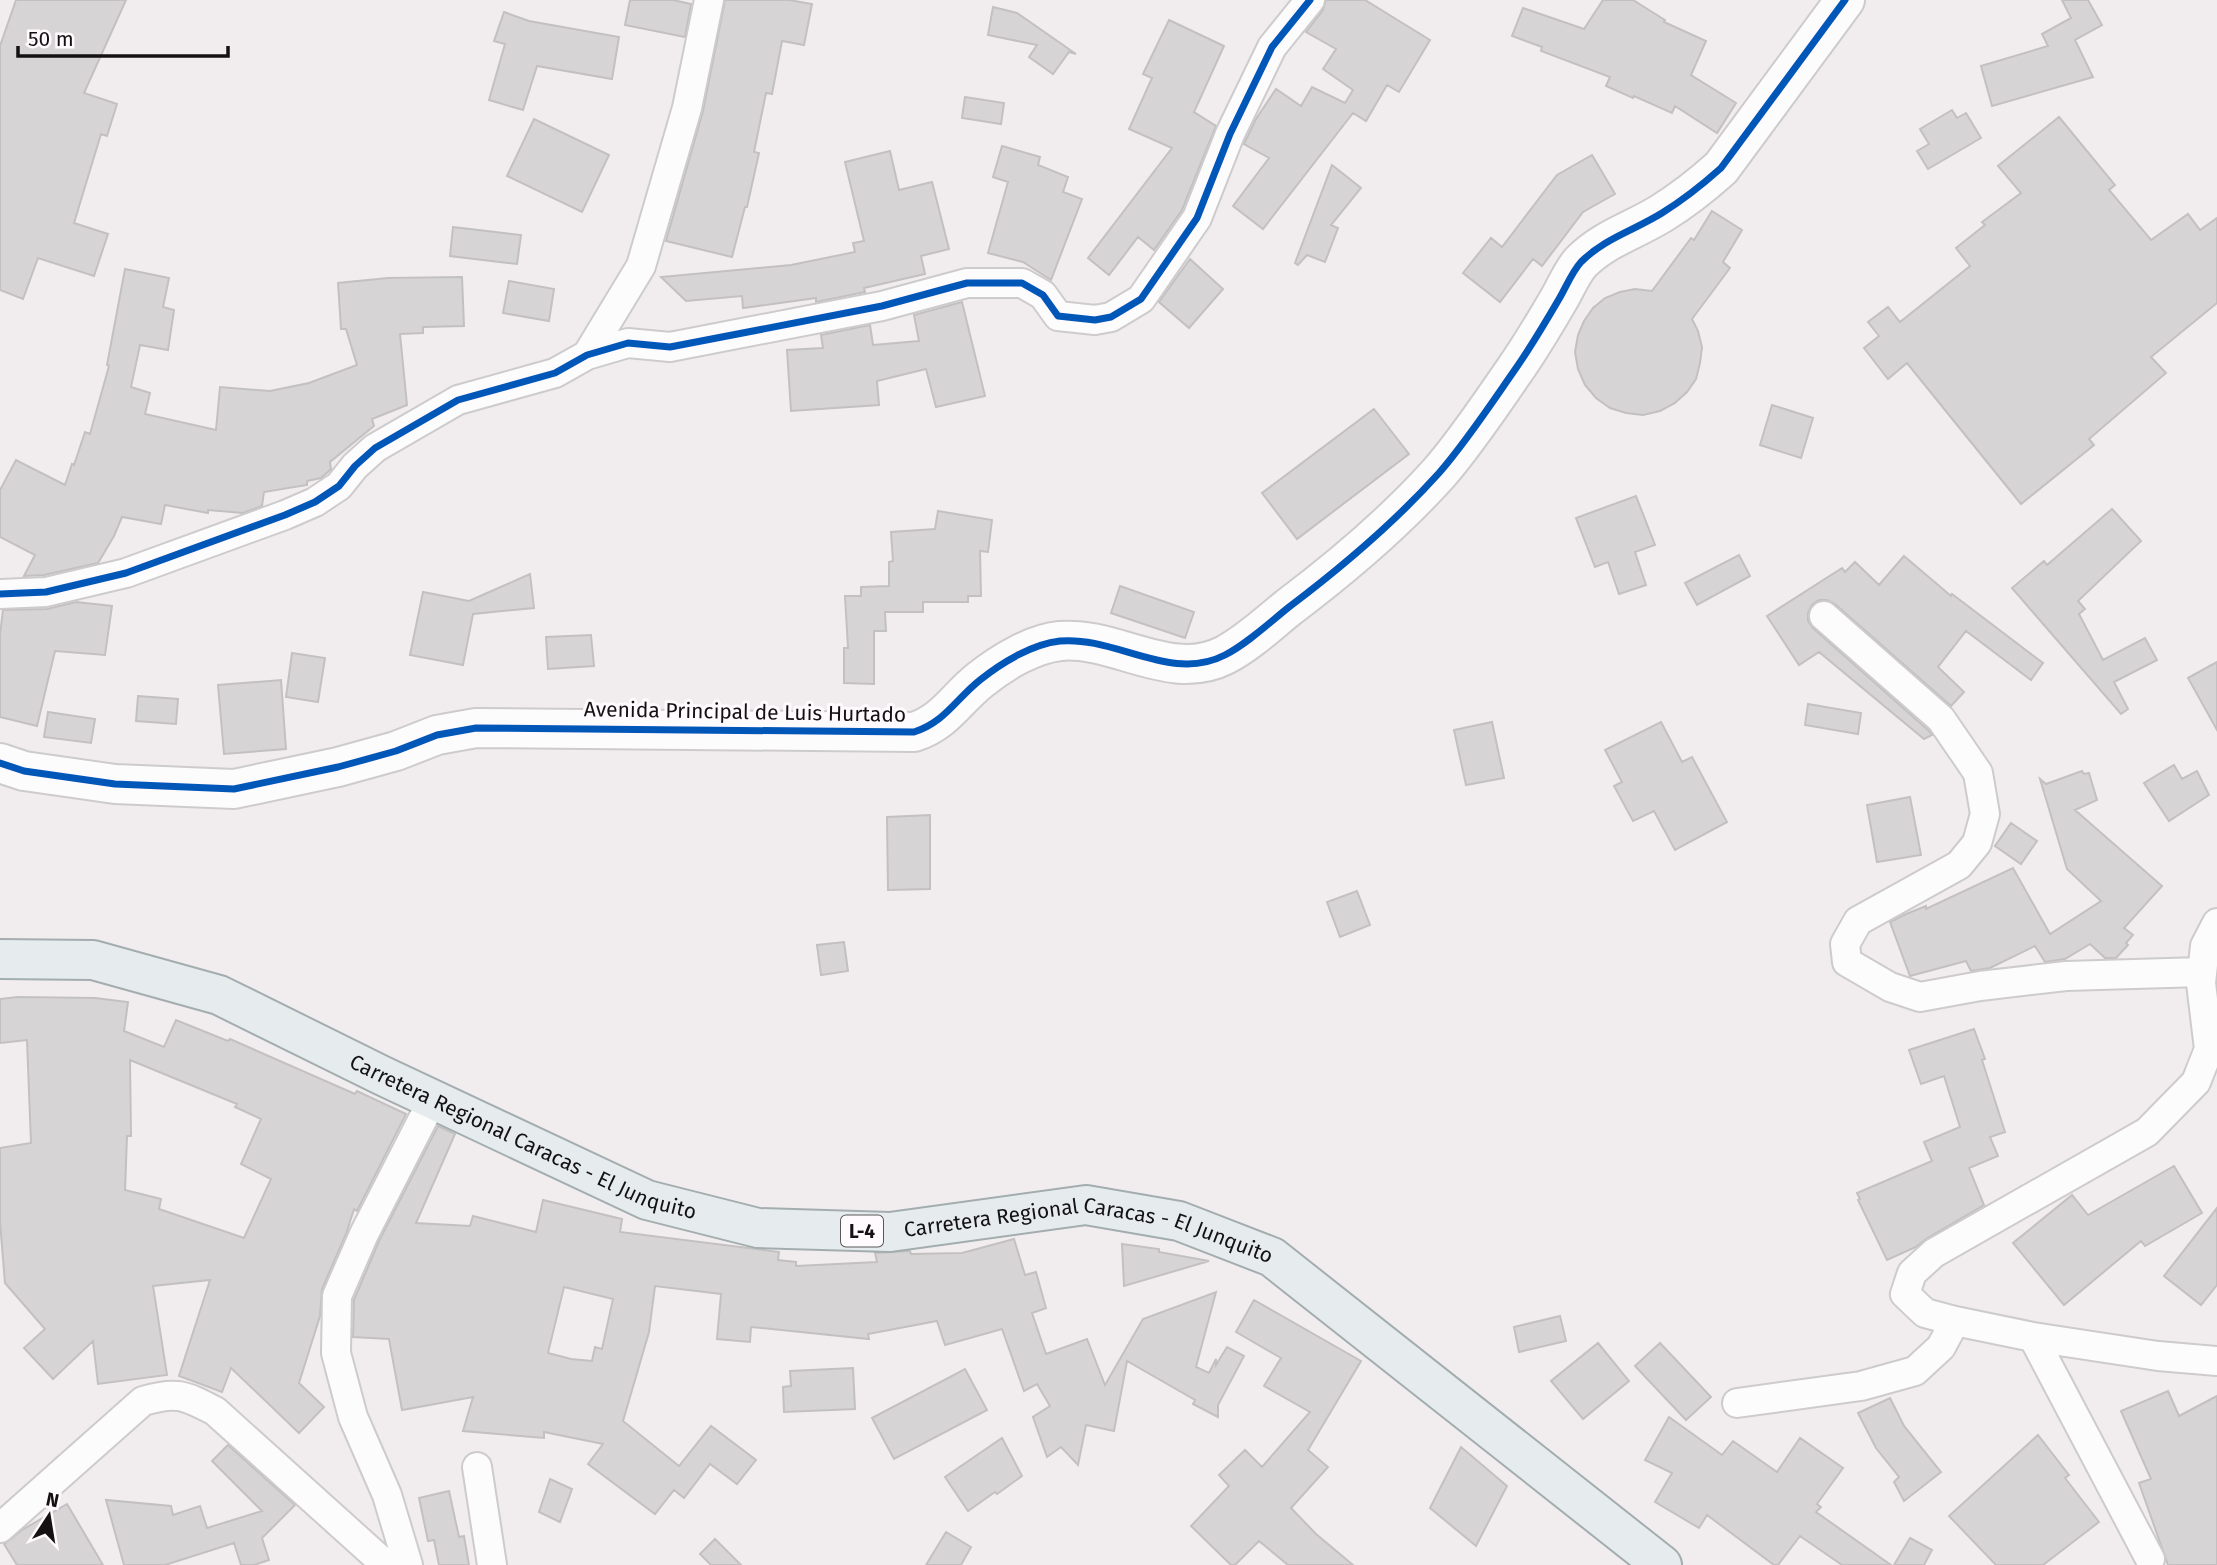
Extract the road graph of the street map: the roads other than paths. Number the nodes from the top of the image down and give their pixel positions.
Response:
1 (709, 0) edge
2 (1310, 0) edge
3 (1845, 0) edge
4 (587, 355) junction
5 (0, 594) edge
6 (1824, 617) dead end
7 (0, 763) edge
8 (2217, 923) edge
9 (0, 960) edge
10 (2202, 972) junction
11 (433, 1099) junction
12 (1955, 1321) junction
13 (2033, 1337) junction
14 (2217, 1361) edge
15 (1737, 1403) dead end
16 (477, 1467) dead end
17 (0, 1528) edge
18 (2150, 1559) dead end
19 (386, 1565) edge
20 (408, 1565) edge
21 (492, 1565) edge
22 (1662, 1565) edge

1 - 4 street
2 - 4 street
3 - 7 street, Avenida Principal de Luis Hurtado
4 - 5 street
6 - 10 street
8 - 10 street
9 - 11 main road, Carretera Regional Caracas - El Junquito / L-4
10 - 12 street
11 - 20 street
11 - 22 main road, Carretera Regional Caracas - El Junquito / L-4
12 - 13 street
12 - 15 street
13 - 14 street
13 - 18 street
16 - 21 street
17 - 19 street

